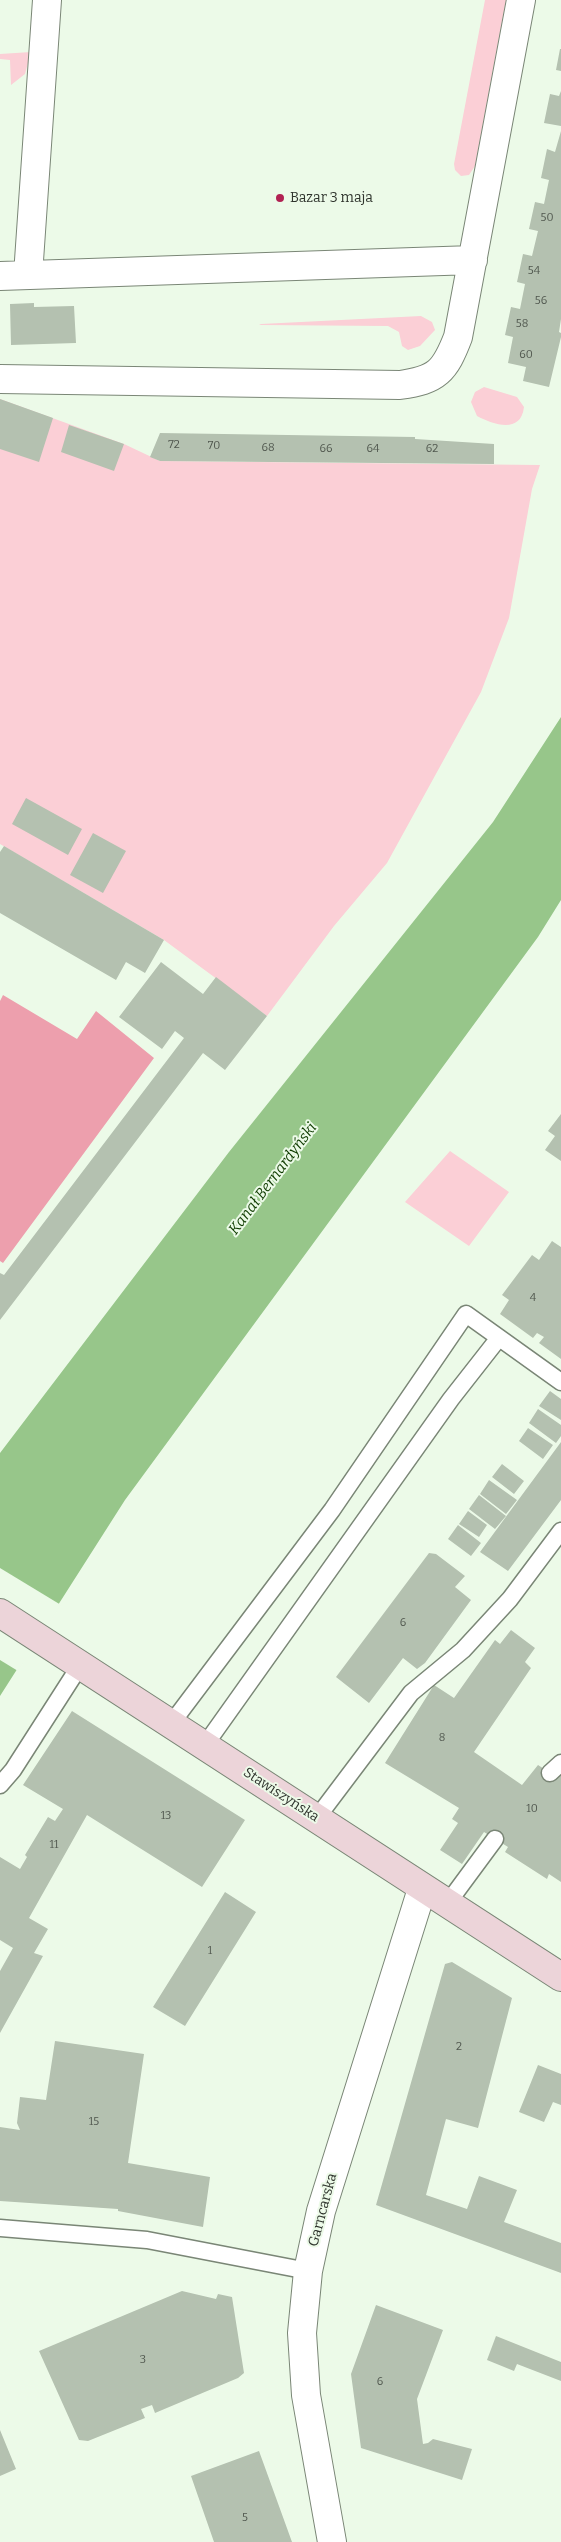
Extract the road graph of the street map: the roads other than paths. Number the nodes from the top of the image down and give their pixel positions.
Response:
1 (47, 0) edge
2 (521, 0) edge
3 (473, 260) junction
4 (28, 275) junction
5 (0, 276) edge
6 (0, 379) edge
7 (498, 1339) junction
8 (561, 1382) edge
9 (561, 1532) edge
10 (0, 1613) edge
11 (76, 1661) junction
12 (172, 1724) junction
13 (205, 1745) junction
14 (0, 1785) edge
15 (316, 1819) junction
16 (495, 1838) dead end
17 (422, 1889) junction
18 (446, 1904) junction
19 (561, 1977) edge
20 (0, 2228) edge
21 (308, 2271) junction
22 (332, 2542) edge

1 - 4 street
2 - 3 street
3 - 4 street
3 - 6 street
4 - 5 street
7 - 8 lane
7 - 12 lane
7 - 13 lane
9 - 15 lane
10 - 11 street, Stawiszyńska
11 - 12 street, Stawiszyńska
11 - 14 lane
12 - 13 street, Stawiszyńska
13 - 15 street, Stawiszyńska
15 - 17 street, Stawiszyńska
16 - 18 lane
17 - 18 street, Stawiszyńska
17 - 21 street, Garncarska
18 - 19 street, Stawiszyńska
20 - 21 lane
21 - 22 street, Garncarska

